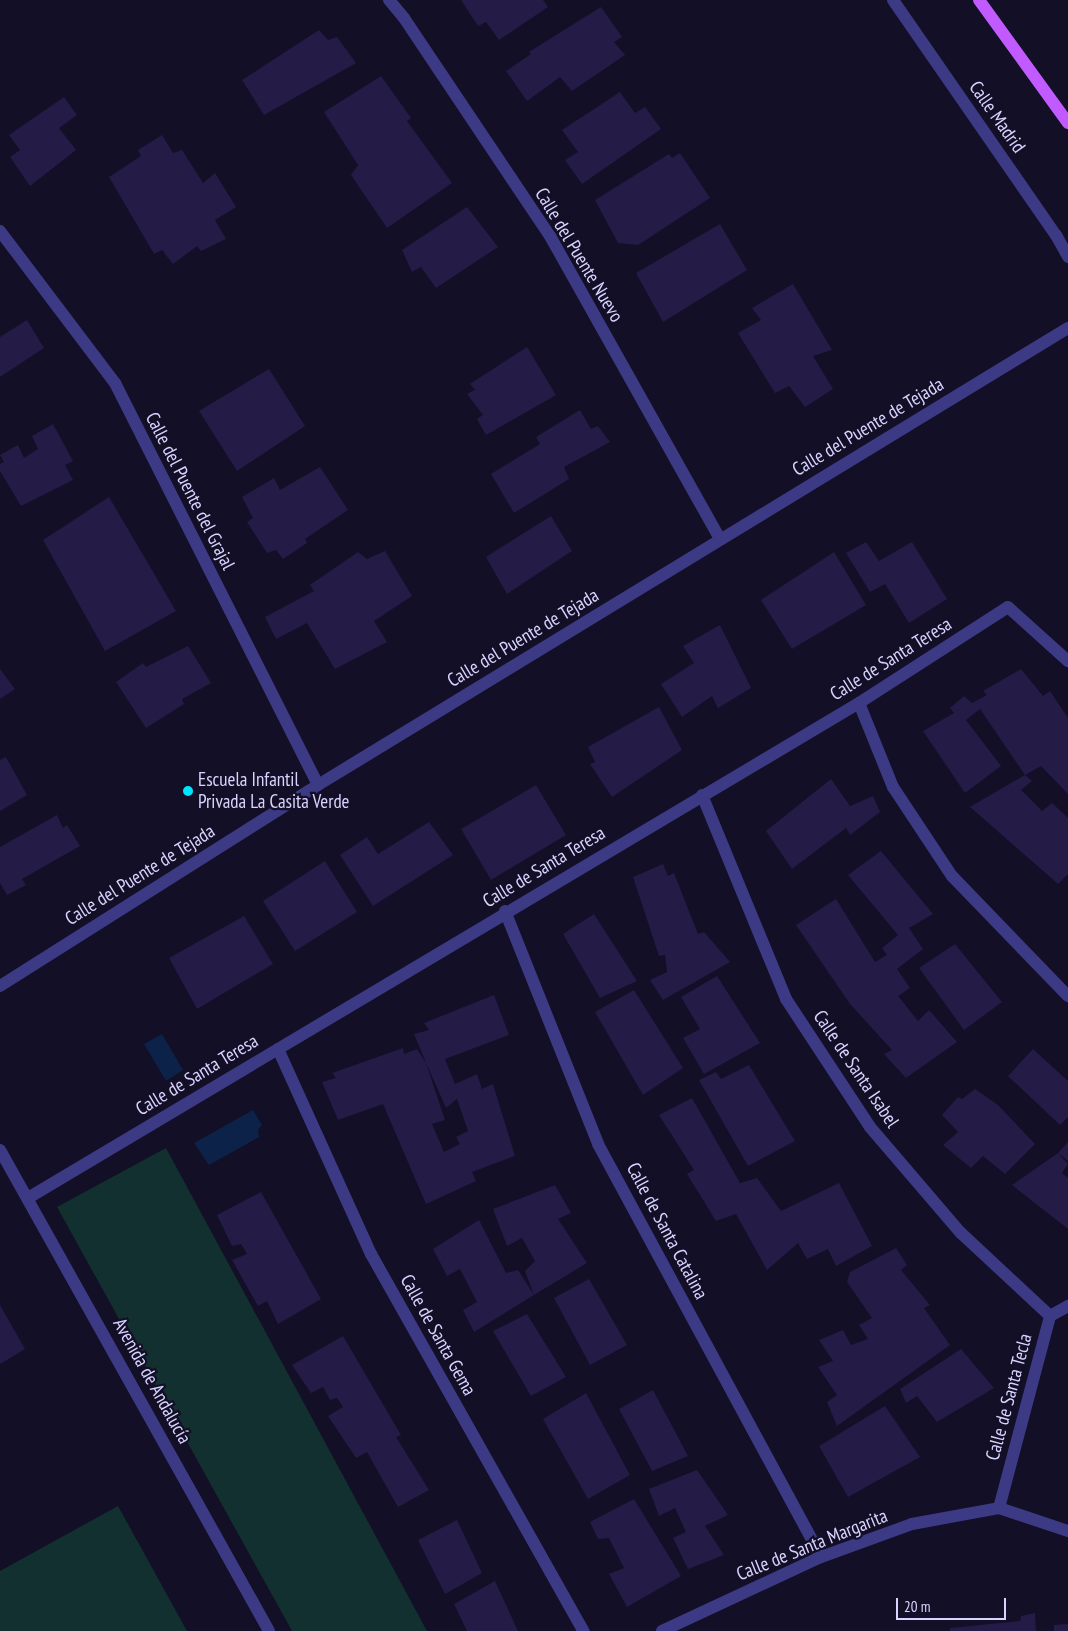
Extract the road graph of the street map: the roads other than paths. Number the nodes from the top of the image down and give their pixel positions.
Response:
1 (389, 0) edge
2 (893, 0) edge
3 (979, 0) edge
4 (1068, 123) edge
5 (0, 231) edge
6 (1068, 257) edge
7 (1068, 328) edge
8 (720, 539) junction
9 (1068, 661) edge
10 (859, 703) junction
11 (318, 785) junction
12 (702, 795) junction
13 (505, 912) junction
14 (0, 986) edge
15 (1068, 996) edge
16 (278, 1049) junction
17 (0, 1150) edge
18 (28, 1198) junction
19 (1068, 1306) edge
20 (1050, 1316) junction
21 (999, 1508) junction
22 (1068, 1532) edge
23 (821, 1557) junction
24 (269, 1631) edge
25 (583, 1631) edge
26 (662, 1631) edge

1 - 8 street, Calle del Puente Nuevo
2 - 6 street, Calle Madrid
3 - 4 main road
5 - 11 street, Calle del Puente del Grajal
7 - 8 street, Calle del Puente de Tejada
8 - 11 street, Calle del Puente de Tejada
9 - 10 street, Calle de Santa Teresa
10 - 12 street, Calle de Santa Teresa
10 - 15 street
11 - 14 street, Calle del Puente de Tejada
12 - 13 street, Calle de Santa Teresa
12 - 20 street, Calle de Santa Isabel
13 - 16 street, Calle de Santa Teresa
13 - 23 street, Calle de Santa Catalina
16 - 18 street, Calle de Santa Teresa
16 - 25 street, Calle de Santa Gema
17 - 18 street, Avenida de Andalucía
18 - 24 street, Avenida de Andalucía
19 - 20 street, Calle de Santa Tecla
20 - 21 street, Calle de Santa Tecla
21 - 22 street, Calle de Santa Margarita
21 - 23 street, Calle de Santa Margarita
23 - 26 street, Calle de Santa Margarita

